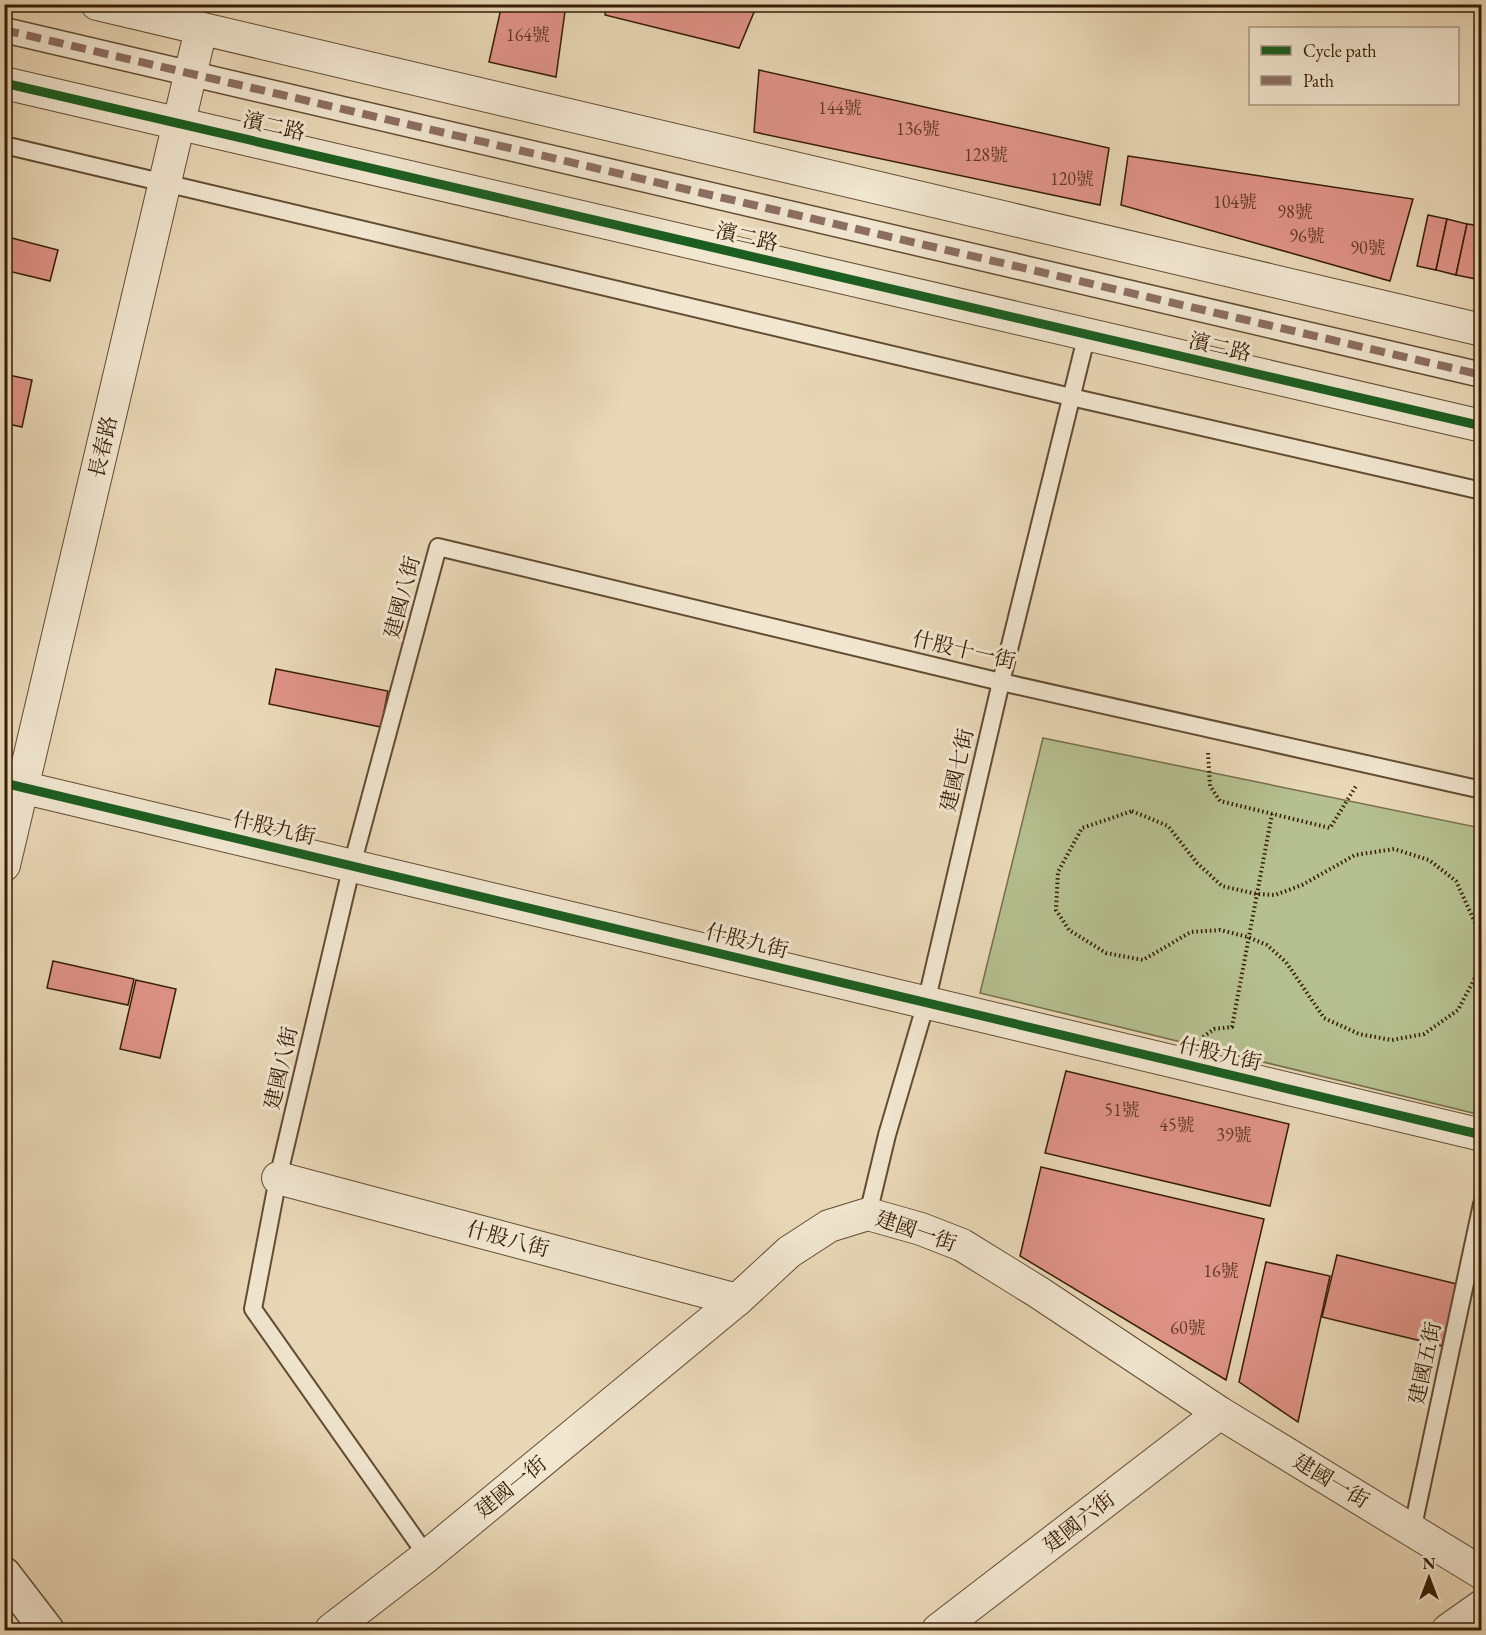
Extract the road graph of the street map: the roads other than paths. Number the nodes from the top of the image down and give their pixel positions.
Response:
1 (97, 4) edge
2 (201, 29) junction
3 (4, 30) edge
4 (190, 73) junction
5 (4, 82) edge
6 (179, 123) junction
7 (4, 145) edge
8 (165, 183) junction
9 (1482, 330) edge
10 (1087, 334) junction
11 (1482, 375) edge
12 (1071, 397) junction
13 (1482, 426) edge
14 (1482, 491) edge
15 (438, 547) joint
16 (1000, 682) junction
17 (14, 785) edge
18 (1482, 790) edge
19 (4, 865) edge
20 (352, 865) junction
21 (926, 1003) junction
22 (1482, 1135) edge
23 (278, 1178) junction
24 (1482, 1204) edge
25 (868, 1214) junction
26 (737, 1300) junction
27 (1220, 1413) junction
28 (1413, 1531) junction
29 (427, 1556) junction
30 (1482, 1573) edge
31 (4, 1574) edge
32 (1482, 1606) edge
33 (47, 1630) edge
34 (331, 1630) edge
35 (938, 1630) edge
36 (1448, 1630) edge

1 - 2 street
2 - 4 street, 長春路
2 - 9 street
3 - 4 street
4 - 6 street, 長春路
4 - 11 street
5 - 6 street, 濱二路
6 - 8 street, 長春路
6 - 10 street, 濱二路
7 - 8 lane
8 - 12 lane
8 - 17 street, 長春路
10 - 12 lane, 建國七街
10 - 13 street, 濱二路
12 - 14 lane
12 - 16 lane, 建國七街
15 - 16 lane, 什股十一街
15 - 20 lane, 建國八街
16 - 18 lane, 什股十一街
16 - 21 lane, 建國七街
17 - 19 street, 長春路
17 - 20 street, 什股九街
20 - 21 street, 什股九街
20 - 23 lane, 建國八街
21 - 22 street, 什股九街
21 - 25 lane, 建國七街
23 - 26 street, 什股八街
23 - 29 lane, 建國八街
24 - 28 lane, 建國五街
25 - 26 street, 建國一街
25 - 27 street, 建國一街
26 - 29 street, 建國一街
27 - 28 street, 建國一街
27 - 35 street, 建國六街
28 - 30 street, 建國一街
29 - 34 street, 建國一街
31 - 33 street
32 - 36 street

